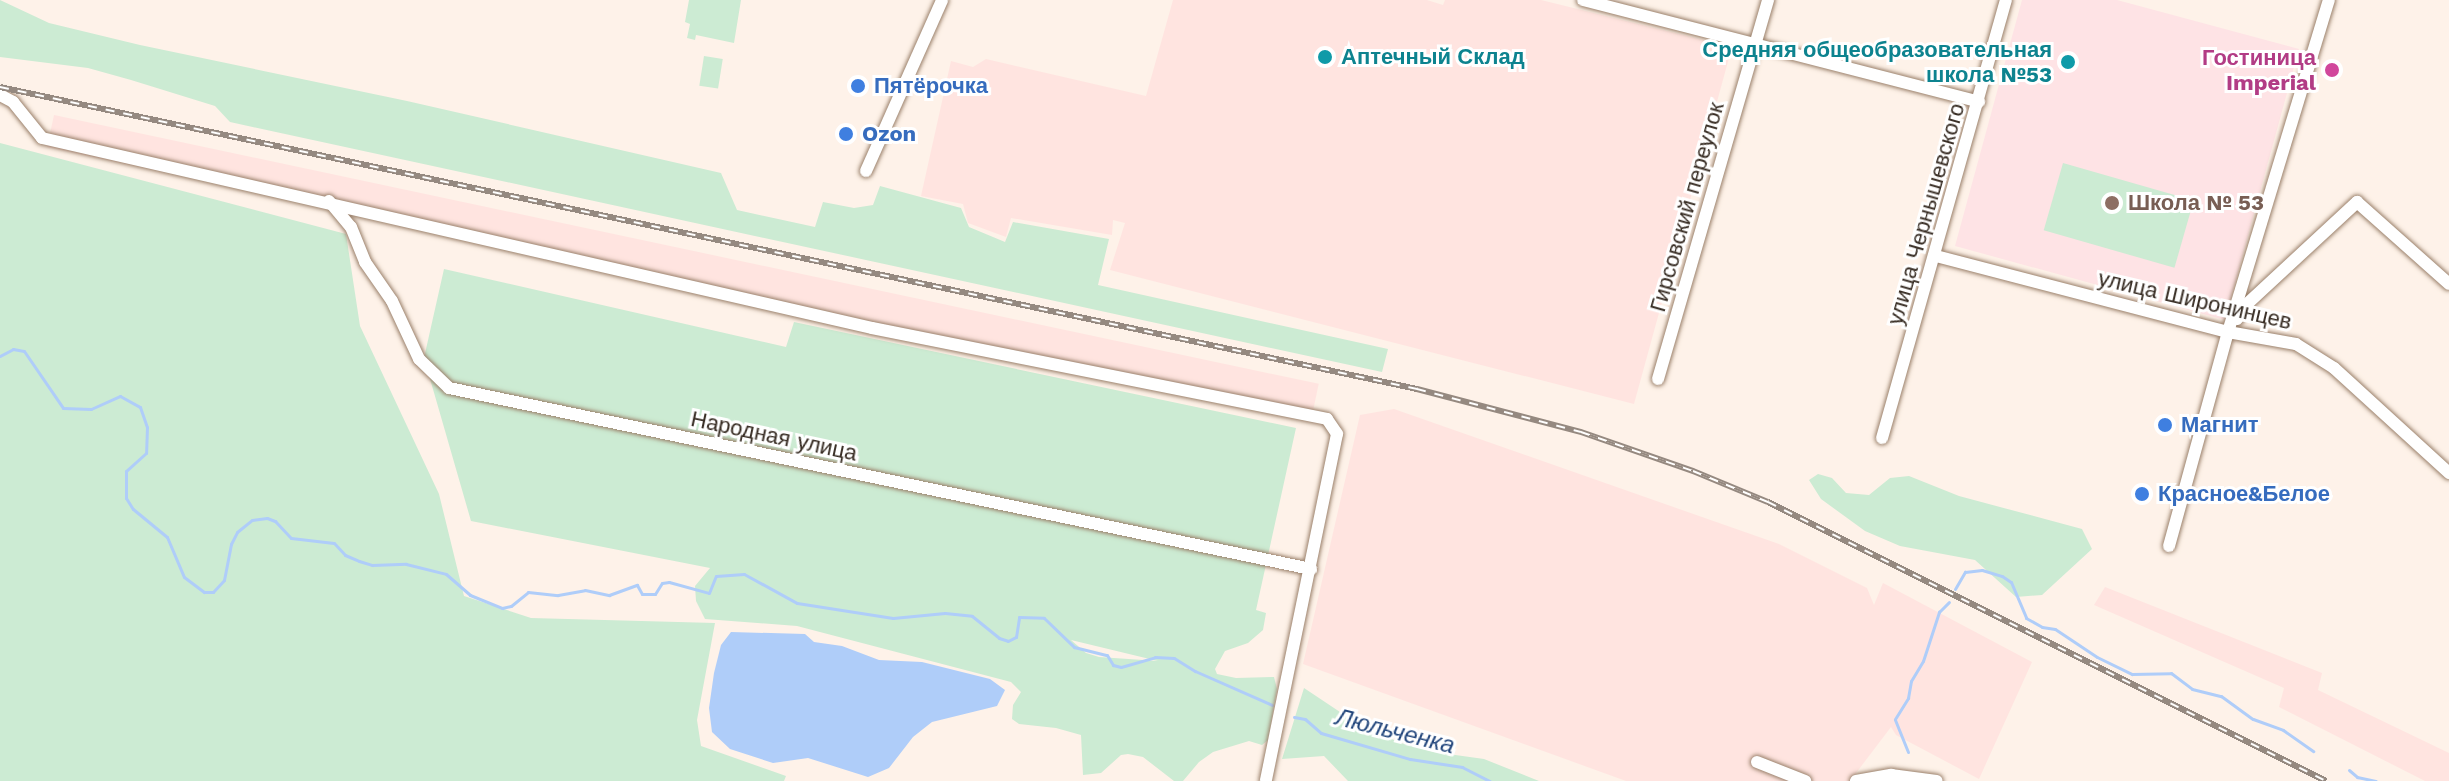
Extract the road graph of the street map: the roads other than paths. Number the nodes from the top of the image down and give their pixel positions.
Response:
1 (942, 0) edge
2 (1583, 0) edge
3 (1768, 0) edge
4 (2006, 0) edge
5 (2329, 0) edge
6 (1755, 44) junction
7 (0, 95) edge
8 (1979, 102) junction
9 (866, 171) dead end
10 (329, 201) junction
11 (1936, 256) junction
12 (2449, 284) edge
13 (2228, 332) junction
14 (1658, 379) dead end
15 (1882, 438) dead end
16 (2449, 473) edge
17 (2169, 546) dead end
18 (1311, 569) junction
19 (1757, 762) dead end
20 (1266, 781) edge
21 (1805, 781) edge
22 (1856, 781) edge
23 (1937, 781) edge

1 - 9 street
2 - 6 street
3 - 6 street, Гирсовский переулок
4 - 8 street, улица Чернышевского
5 - 13 street
6 - 8 street
6 - 14 street, Гирсовский переулок
7 - 10 street
8 - 11 street, улица Чернышевского
10 - 18 street, Народная улица
10 - 18 street
11 - 13 street, улица Широнинцев
11 - 15 street, улица Чернышевского
12 - 13 street
13 - 16 street, улица Широнинцев
13 - 17 street
18 - 20 street
19 - 21 street
22 - 23 street

